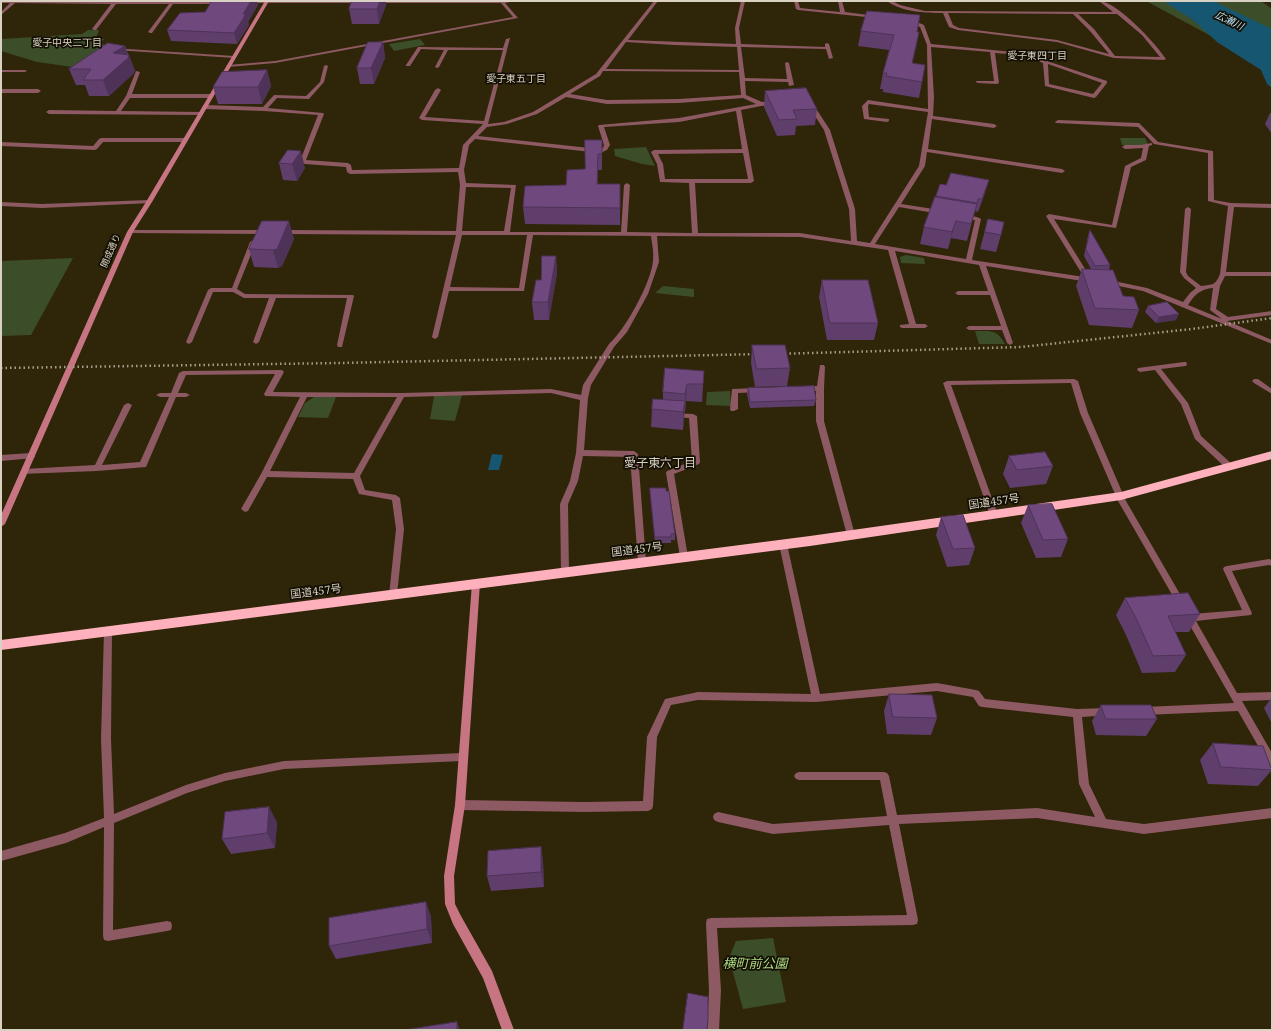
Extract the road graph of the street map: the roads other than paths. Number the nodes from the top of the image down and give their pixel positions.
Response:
1 (514, 1) edge
2 (656, 1) edge
3 (743, 1) edge
4 (796, 1) edge
5 (840, 1) edge
6 (889, 1) edge
7 (1101, 1) edge
8 (1, 2) edge
9 (14, 2) junction
10 (196, 2) edge
11 (241, 2) edge
12 (266, 2) edge
13 (333, 2) edge
14 (396, 2) edge
15 (502, 2) junction
16 (114, 3) junction
17 (172, 3) junction
18 (226, 3) edge
19 (944, 12) junction
20 (1073, 12) junction
21 (1118, 13) junction
22 (1, 14) edge
23 (843, 14) junction
24 (885, 18) edge
25 (906, 20) edge
26 (94, 29) dead end
27 (150, 32) dead end
28 (508, 39) dead end
29 (627, 41) junction
30 (738, 45) junction
31 (928, 46) junction
32 (447, 48) junction
33 (111, 49) edge
34 (505, 49) junction
35 (992, 52) junction
36 (234, 57) junction
37 (1114, 57) junction
38 (831, 58) dead end
39 (1045, 62) junction
40 (787, 63) dead end
41 (408, 65) dead end
42 (228, 66) junction
43 (326, 66) dead end
44 (437, 67) dead end
45 (603, 70) junction
46 (1, 71) edge
47 (25, 71) dead end
48 (742, 71) junction
49 (138, 72) dead end
50 (743, 80) junction
51 (978, 82) dead end
52 (438, 90) dead end
53 (1, 91) edge
54 (38, 91) dead end
55 (566, 95) junction
56 (129, 96) junction
57 (211, 96) junction
58 (744, 96) junction
59 (808, 100) edge
60 (777, 103) edge
61 (761, 104) junction
62 (264, 109) junction
63 (738, 109) junction
64 (203, 110) junction
65 (930, 111) junction
66 (49, 112) dead end
67 (118, 112) junction
68 (930, 117) junction
69 (887, 120) dead end
70 (1058, 122) dead end
71 (486, 124) junction
72 (994, 126) dead end
73 (474, 137) junction
74 (185, 140) junction
75 (1156, 143) junction
76 (1, 144) edge
77 (1146, 146) junction
78 (1125, 147) dead end
79 (924, 150) junction
80 (745, 151) junction
81 (461, 170) junction
82 (1062, 171) dead end
83 (692, 181) junction
84 (463, 185) junction
85 (627, 185) dead end
86 (149, 202) junction
87 (1, 204) edge
88 (897, 205) junction
89 (1231, 205) junction
90 (1272, 206) edge
91 (1188, 209) dead end
92 (949, 214) edge
93 (956, 215) edge
94 (130, 232) junction
95 (258, 232) junction
96 (459, 233) junction
97 (695, 233) junction
98 (508, 234) junction
99 (530, 234) junction
100 (624, 234) junction
101 (654, 234) junction
102 (854, 242) junction
103 (872, 245) junction
104 (891, 249) junction
105 (968, 262) junction
106 (982, 264) junction
107 (1223, 274) junction
108 (1272, 274) edge
109 (1088, 280) junction
110 (1095, 280) edge
111 (1102, 281) edge
112 (1217, 286) junction
113 (1200, 288) junction
114 (446, 289) junction
115 (234, 290) junction
116 (958, 293) dead end
117 (992, 293) junction
118 (273, 296) junction
119 (1184, 306) junction
120 (1272, 313) edge
121 (902, 326) dead end
122 (913, 326) junction
123 (925, 326) dead end
124 (969, 328) dead end
125 (1004, 328) junction
126 (435, 337) dead end
127 (189, 342) dead end
128 (256, 342) dead end
129 (1272, 342) edge
130 (1010, 343) dead end
131 (340, 345) dead end
132 (1184, 364) dead end
133 (822, 367) dead end
134 (1156, 368) junction
135 (1140, 370) dead end
136 (1256, 381) dead end
137 (820, 388) junction
138 (797, 389) edge
139 (766, 390) edge
140 (1272, 392) edge
141 (160, 395) dead end
142 (173, 395) junction
143 (186, 395) dead end
144 (305, 395) junction
145 (402, 395) junction
146 (584, 398) junction
147 (128, 405) dead end
148 (734, 409) dead end
149 (663, 414) edge
150 (580, 453) junction
151 (1272, 455) edge
152 (31, 456) junction
153 (1, 458) edge
154 (1230, 467) junction
155 (97, 468) junction
156 (24, 472) junction
157 (265, 474) junction
158 (356, 476) junction
159 (1121, 496) junction
160 (245, 509) dead end
161 (994, 515) junction
162 (1, 524) edge
163 (851, 535) junction
164 (783, 544) junction
165 (684, 557) junction
166 (642, 562) junction
167 (1272, 563) edge
168 (565, 572) junction
169 (476, 583) junction
170 (394, 595) junction
171 (1190, 618) junction
172 (108, 631) junction
173 (1, 645) edge
174 (1272, 696) edge
175 (1234, 697) junction
176 (816, 698) junction
177 (1239, 707) junction
178 (1114, 712) edge
179 (1136, 712) edge
180 (1076, 713) junction
181 (462, 757) junction
182 (1272, 762) edge
183 (799, 776) dead end
184 (460, 805) junction
185 (1272, 813) edge
186 (718, 817) dead end
187 (894, 820) junction
188 (110, 821) junction
189 (1103, 823) junction
190 (1, 856) edge
191 (167, 926) dead end
192 (508, 1030) edge
193 (713, 1030) edge

1 - 15 street
2 - 29 street
3 - 30 street
4 - 23 street
5 - 23 street
6 - 19 street
7 - 21 street
8 - 9 street
9 - 16 street
9 - 22 street
10 - 17 street
10 - 18 street
11 - 12 street
12 - 13 street
12 - 36 street, 開成通り
13 - 14 street
14 - 15 street
15 - 42 street
16 - 17 street
16 - 26 street
17 - 27 street
19 - 20 street
19 - 37 street
20 - 21 street
20 - 37 street
21 - 37 street
23 - 24 street
25 - 31 street
28 - 34 street
29 - 30 street
29 - 45 street
30 - 38 street
30 - 48 street
31 - 35 street
31 - 65 street
32 - 34 street
32 - 41 street
32 - 44 street
33 - 36 street
34 - 71 street
35 - 39 street
35 - 51 street
36 - 42 street, 開成通り
39 - 39 street
40 - 50 street
42 - 57 street, 開成通り
43 - 62 street
45 - 48 street
45 - 55 street
46 - 47 street
48 - 50 street
49 - 56 street
50 - 58 street
52 - 71 street
53 - 54 street
55 - 58 street
55 - 71 street
56 - 57 street
56 - 67 street
57 - 64 street, 開成通り
58 - 61 street
59 - 102 street
60 - 61 street
61 - 63 street
62 - 64 street
62 - 81 street
63 - 73 street
63 - 80 street
64 - 67 street
64 - 74 street, 開成通り
65 - 68 street
65 - 69 street
66 - 67 street
68 - 72 street
68 - 79 street
70 - 75 street
71 - 73 street
73 - 81 street
74 - 76 street
74 - 86 street, 開成通り
75 - 77 street
75 - 89 street
77 - 78 street
77 - 109 street
79 - 82 street
79 - 88 street
80 - 83 street
80 - 83 street
81 - 84 street
83 - 97 street
84 - 96 street
84 - 98 street
85 - 100 street
86 - 87 street
86 - 94 street, 開成通り
88 - 92 street
88 - 103 street
89 - 90 street
89 - 107 street
91 - 113 street
93 - 105 street
94 - 95 street
94 - 152 street, 開成通り
95 - 96 street
95 - 115 street
96 - 98 street
96 - 114 street
97 - 101 street
97 - 102 street
98 - 99 street
99 - 100 street
99 - 114 street
100 - 101 street
101 - 146 street
102 - 103 street
103 - 104 street
104 - 105 street
104 - 122 street
105 - 106 street
106 - 109 street
106 - 117 street
107 - 108 street
107 - 112 street
109 - 110 street
111 - 119 street
112 - 113 street
112 - 120 street
113 - 119 street
114 - 126 street
115 - 118 street
115 - 127 street
116 - 117 street
117 - 125 street
118 - 128 street
118 - 131 street
119 - 129 street
121 - 122 street
122 - 123 street
124 - 125 street
125 - 130 street
132 - 134 street
133 - 137 street
134 - 135 street
134 - 154 street
136 - 140 street
137 - 138 street
137 - 163 street
139 - 148 street
141 - 142 street
142 - 143 street
142 - 144 street
142 - 155 street
144 - 145 street
144 - 157 street
145 - 146 street
145 - 158 street
146 - 150 street
147 - 155 street
149 - 165 street
150 - 166 street
150 - 168 street
151 - 154 highway, 国道457号
152 - 153 street
152 - 156 street, 開成通り
154 - 159 highway, 国道457号
155 - 156 street
156 - 162 street, 開成通り
157 - 158 street
157 - 160 street
158 - 170 street
159 - 161 highway, 国道457号
159 - 161 street
159 - 171 street
161 - 163 highway, 国道457号
163 - 164 highway, 国道457号
164 - 165 highway, 国道457号
164 - 176 street
165 - 166 highway, 国道457号
166 - 168 highway, 国道457号
167 - 171 street
168 - 169 highway, 国道457号
169 - 170 highway, 国道457号
169 - 181 street
170 - 172 highway, 国道457号
171 - 175 street
172 - 173 highway, 国道457号
172 - 188 street
174 - 175 street
175 - 177 street
176 - 180 street
176 - 184 street
177 - 179 street
177 - 182 street
178 - 180 street
180 - 189 street
181 - 184 street
181 - 188 street
183 - 187 street
184 - 192 street
185 - 189 street
186 - 187 street
187 - 189 street
187 - 193 street
188 - 190 street
188 - 191 street

